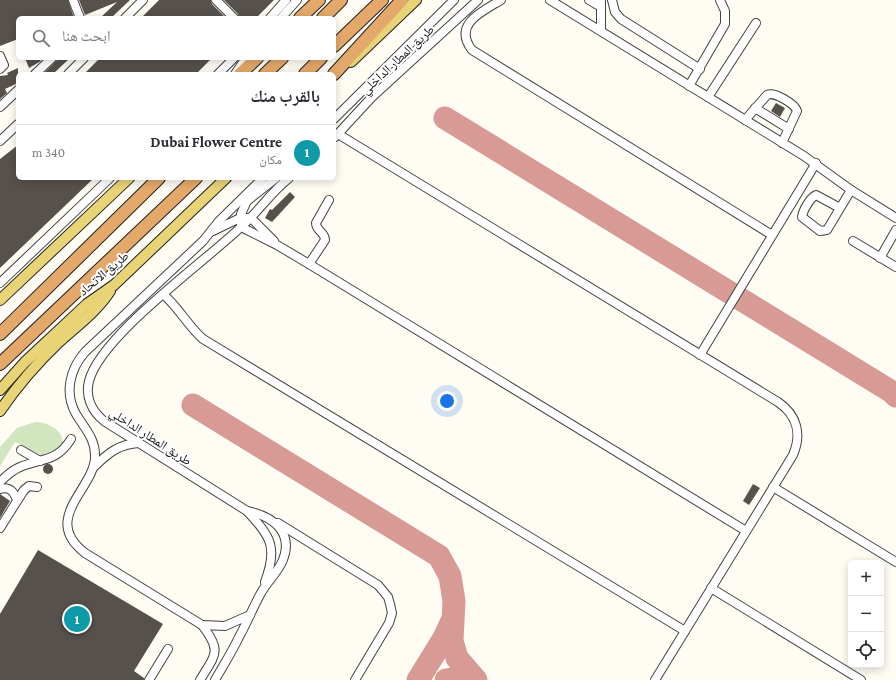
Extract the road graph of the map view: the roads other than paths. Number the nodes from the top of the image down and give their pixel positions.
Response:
1 (73, 0) edge
2 (143, 0) edge
3 (216, 0) edge
4 (286, 0) edge
5 (297, 0) edge
6 (319, 0) edge
7 (341, 0) edge
8 (382, 0) edge
9 (402, 0) edge
10 (416, 0) edge
11 (454, 0) edge
12 (478, 0) edge
13 (501, 0) edge
14 (550, 0) edge
15 (589, 0) edge
16 (612, 0) edge
17 (720, 0) edge
18 (601, 4) edge
19 (79, 16) edge
20 (127, 16) edge
21 (232, 16) edge
22 (272, 16) edge
23 (283, 16) edge
24 (302, 16) edge
25 (325, 16) edge
26 (756, 23) dead end
27 (601, 31) junction
28 (336, 44) edge
29 (0, 56) edge
30 (50, 60) edge
31 (82, 60) edge
32 (232, 60) edge
33 (245, 60) edge
34 (255, 60) edge
35 (280, 60) edge
36 (319, 60) edge
37 (700, 68) junction
38 (0, 69) edge
39 (37, 72) edge
40 (70, 72) edge
41 (220, 72) edge
42 (236, 72) edge
43 (242, 72) edge
44 (268, 72) edge
45 (307, 72) edge
46 (336, 73) edge
47 (336, 73) edge
48 (690, 86) junction
49 (16, 92) edge
50 (708, 97) junction
51 (0, 107) edge
52 (755, 108) junction
53 (336, 118) edge
54 (745, 120) junction
55 (16, 126) edge
56 (789, 129) junction
57 (336, 135) edge
58 (0, 141) edge
59 (782, 143) junction
60 (816, 163) junction
61 (108, 180) edge
62 (127, 180) edge
63 (157, 180) edge
64 (194, 180) edge
65 (224, 180) edge
66 (261, 180) edge
67 (273, 180) edge
68 (287, 180) edge
69 (851, 190) junction
70 (329, 200) dead end
71 (840, 208) junction
72 (240, 218) junction
73 (251, 218) junction
74 (896, 218) edge
75 (242, 227) junction
76 (896, 230) edge
77 (210, 233) junction
78 (772, 235) junction
79 (853, 241) dead end
80 (277, 245) junction
81 (880, 258) junction
82 (309, 264) junction
83 (896, 268) edge
84 (0, 283) edge
85 (114, 285) junction
86 (164, 295) junction
87 (0, 300) edge
88 (0, 334) edge
89 (700, 355) junction
90 (0, 364) edge
91 (0, 390) edge
92 (0, 411) edge
93 (71, 439) dead end
94 (139, 443) junction
95 (21, 450) dead end
96 (40, 461) junction
97 (94, 467) junction
98 (0, 482) edge
99 (37, 487) dead end
100 (773, 487) junction
101 (0, 489) edge
102 (17, 500) junction
103 (247, 511) junction
104 (272, 520) junction
105 (0, 528) edge
106 (746, 531) junction
107 (896, 562) edge
108 (711, 588) junction
109 (261, 592) junction
110 (250, 615) junction
111 (202, 625) junction
112 (685, 631) junction
113 (168, 649) dead end
114 (149, 680) edge
115 (200, 680) edge
116 (215, 680) edge
117 (355, 680) edge
118 (655, 680) edge
119 (861, 680) edge

1 - 19 street
2 - 20 street
3 - 21 street
4 - 22 street
5 - 23 street
6 - 24 highway
7 - 25 highway
8 - 28 highway
9 - 46 highway
10 - 47 main road
11 - 53 street, طريق المطار الداخلي
12 - 57 street, طريق المطار الداخلي
13 - 78 street
14 - 27 street
15 - 18 street
16 - 37 street
17 - 37 street
18 - 27 street
26 - 50 street
27 - 48 street
29 - 38 street
30 - 39 street
31 - 40 street
32 - 41 street
33 - 42 street
34 - 43 highway
35 - 44 highway
36 - 45 highway
37 - 48 street
48 - 50 street
49 - 51 street
50 - 54 street
52 - 54 street
52 - 56 street
52 - 56 street
54 - 59 street
55 - 58 street
56 - 59 street
57 - 89 street
59 - 60 street
60 - 69 street
60 - 78 street
61 - 84 street
62 - 87 main road
63 - 88 highway, طريق الاتحاد
64 - 90 highway, طريق الاتحاد
65 - 85 main road, طريق الاتحاد
66 - 77 street
67 - 72 street
68 - 73 street, طريق المطار الداخلي
69 - 71 street
69 - 74 street
70 - 82 street
71 - 71 street
72 - 73 street
72 - 75 street
72 - 77 street
73 - 75 street, طريق المطار الداخلي
73 - 80 street
75 - 80 street
75 - 86 street, طريق المطار الداخلي
76 - 81 street
77 - 97 street
78 - 89 street
79 - 81 street
80 - 82 street
81 - 83 street
82 - 106 street
85 - 91 main road, طريق الاتحاد
85 - 92 main road
86 - 94 street, طريق المطار الداخلي
86 - 112 street
89 - 100 street
93 - 96 street
94 - 97 street
94 - 103 street, طريق المطار الداخلي
95 - 96 street
96 - 98 street
97 - 111 street
99 - 102 street
100 - 106 street
100 - 107 street
101 - 102 street
102 - 105 street
103 - 104 street, طريق المطار الداخلي
103 - 109 street
104 - 109 street
104 - 117 street, طريق المطار الداخلي
106 - 108 street
108 - 112 street
108 - 119 street
109 - 110 street
110 - 111 street
110 - 116 street
111 - 115 street
112 - 118 street
113 - 114 street

